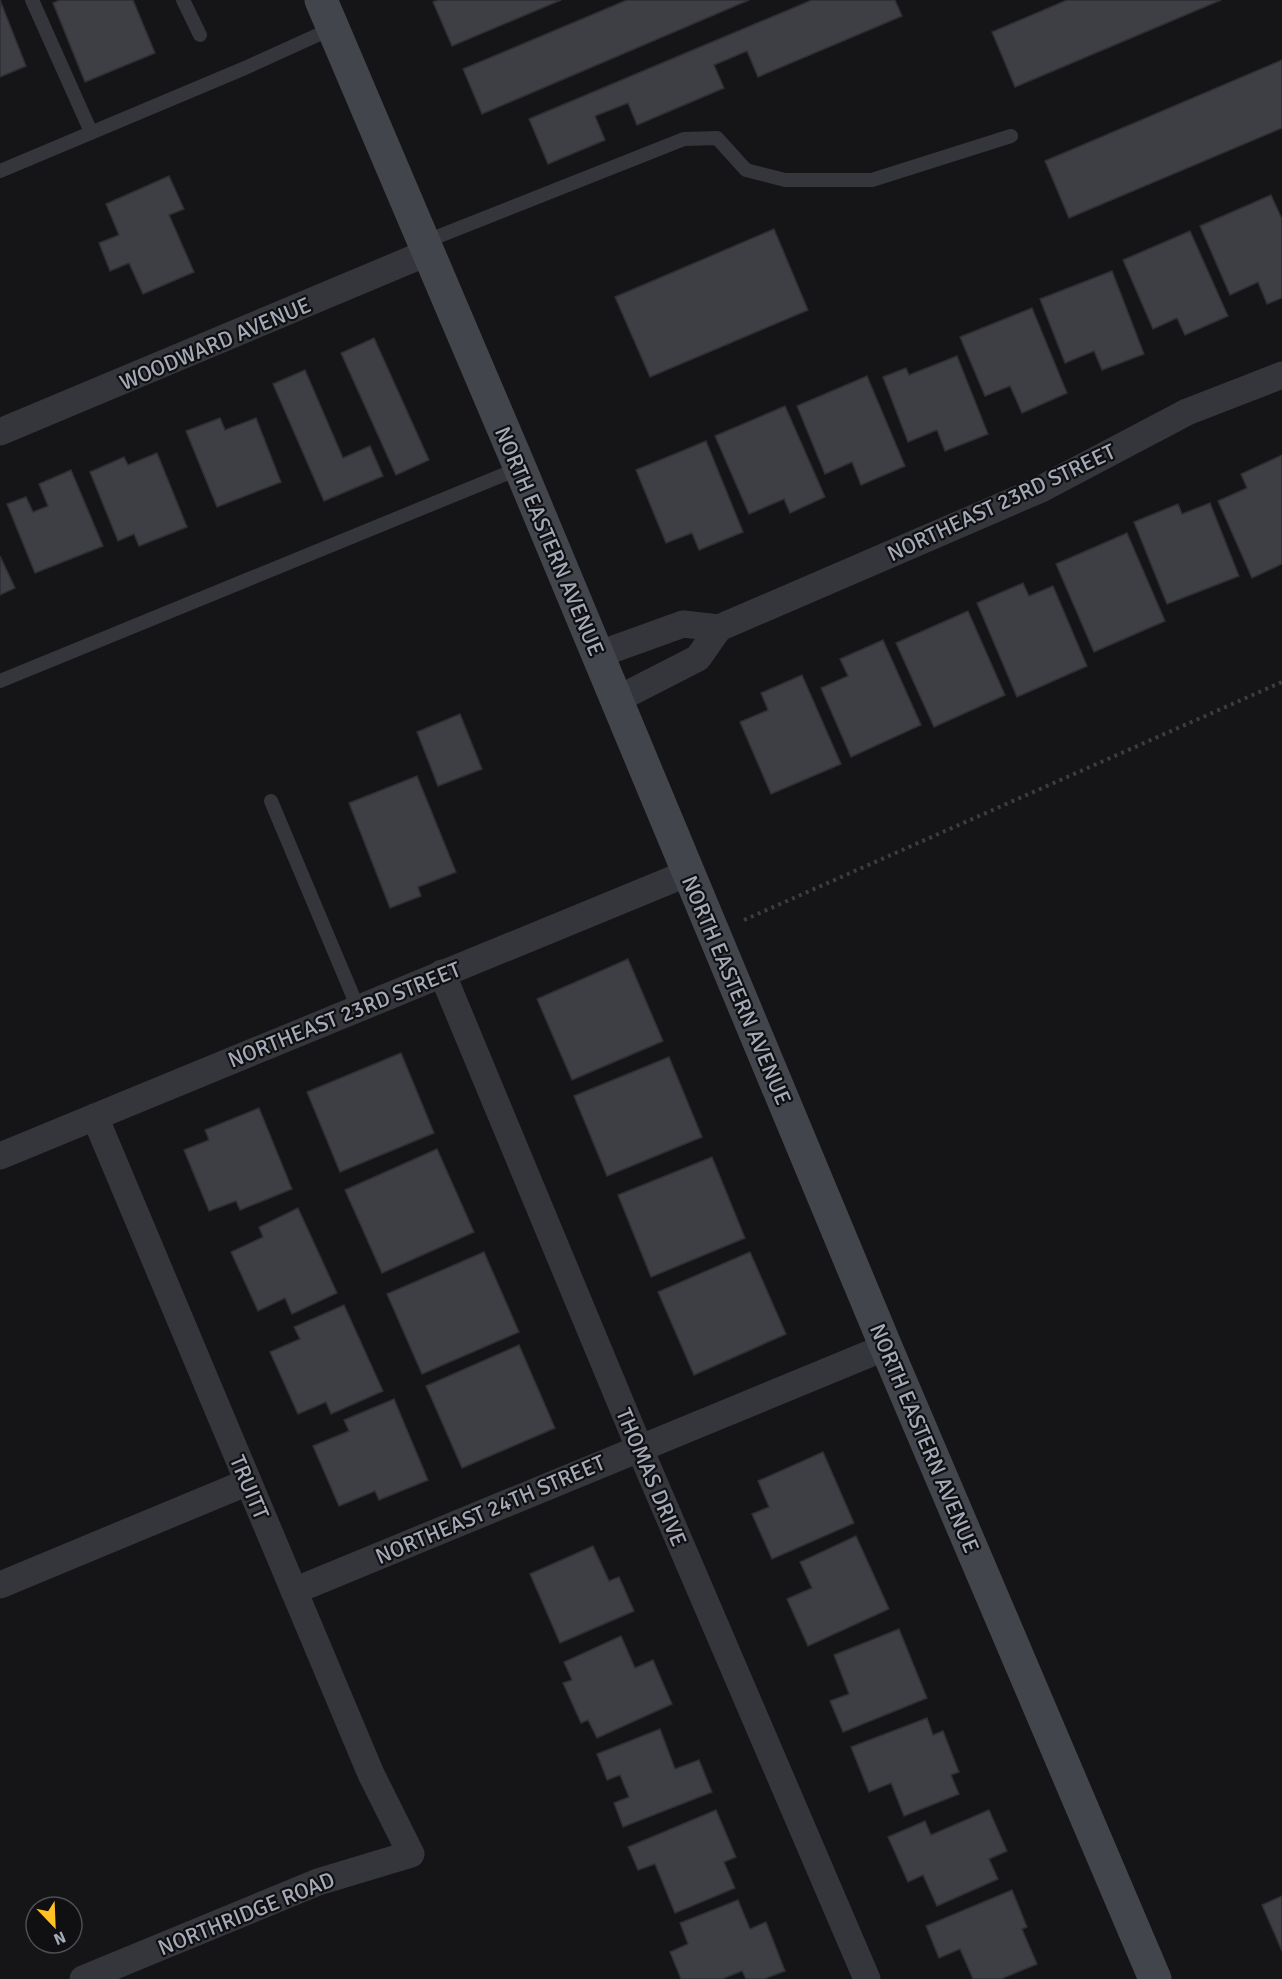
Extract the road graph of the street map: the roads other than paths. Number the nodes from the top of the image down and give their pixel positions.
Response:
1 (32, 0) edge
2 (183, 0) edge
3 (327, 14) edge
4 (200, 35) dead end
5 (91, 132) junction
6 (1011, 136) dead end
7 (0, 171) edge
8 (427, 247) junction
9 (1282, 375) edge
10 (0, 432) edge
11 (520, 468) junction
12 (719, 628) junction
13 (597, 655) junction
14 (0, 681) edge
15 (616, 700) junction
16 (271, 801) dead end
17 (688, 873) junction
18 (442, 973) junction
19 (358, 1008) junction
20 (95, 1117) junction
21 (0, 1156) edge
22 (886, 1347) junction
23 (639, 1447) junction
24 (248, 1482) junction
25 (0, 1585) edge
26 (294, 1590) junction
27 (411, 1854) joint
28 (83, 1979) edge
29 (867, 1979) edge
30 (1155, 1979) edge

1 - 5 lane
2 - 4 lane
3 - 5 lane
3 - 8 main road, NORTH EASTERN AVENUE
5 - 7 lane
6 - 8 lane
8 - 10 street, WOODWARD AVENUE
8 - 11 main road, NORTH EASTERN AVENUE
9 - 12 street, NORTHEAST 23RD STREET
11 - 13 main road, NORTH EASTERN AVENUE
11 - 14 lane
12 - 13 street, NORTHEAST 23RD STREET
12 - 15 street
13 - 15 main road, NORTH EASTERN AVENUE
15 - 17 main road, NORTH EASTERN AVENUE
16 - 19 lane
17 - 18 street, NORTHEAST 23RD STREET
17 - 22 main road, NORTH EASTERN AVENUE
18 - 19 street, NORTHEAST 23RD STREET
18 - 23 street, THOMAS DRIVE
19 - 20 street, NORTHEAST 23RD STREET
20 - 21 street, NORTHEAST 23RD STREET
20 - 24 street, TRUITT
22 - 23 street, NORTHEAST 24TH STREET
22 - 30 main road, NORTH EASTERN AVENUE
23 - 26 street, NORTHEAST 24TH STREET
23 - 29 street, THOMAS DRIVE
24 - 25 street
24 - 26 street, TRUITT
26 - 27 street, TRUITT
27 - 28 street, NORTHRIDGE ROAD

